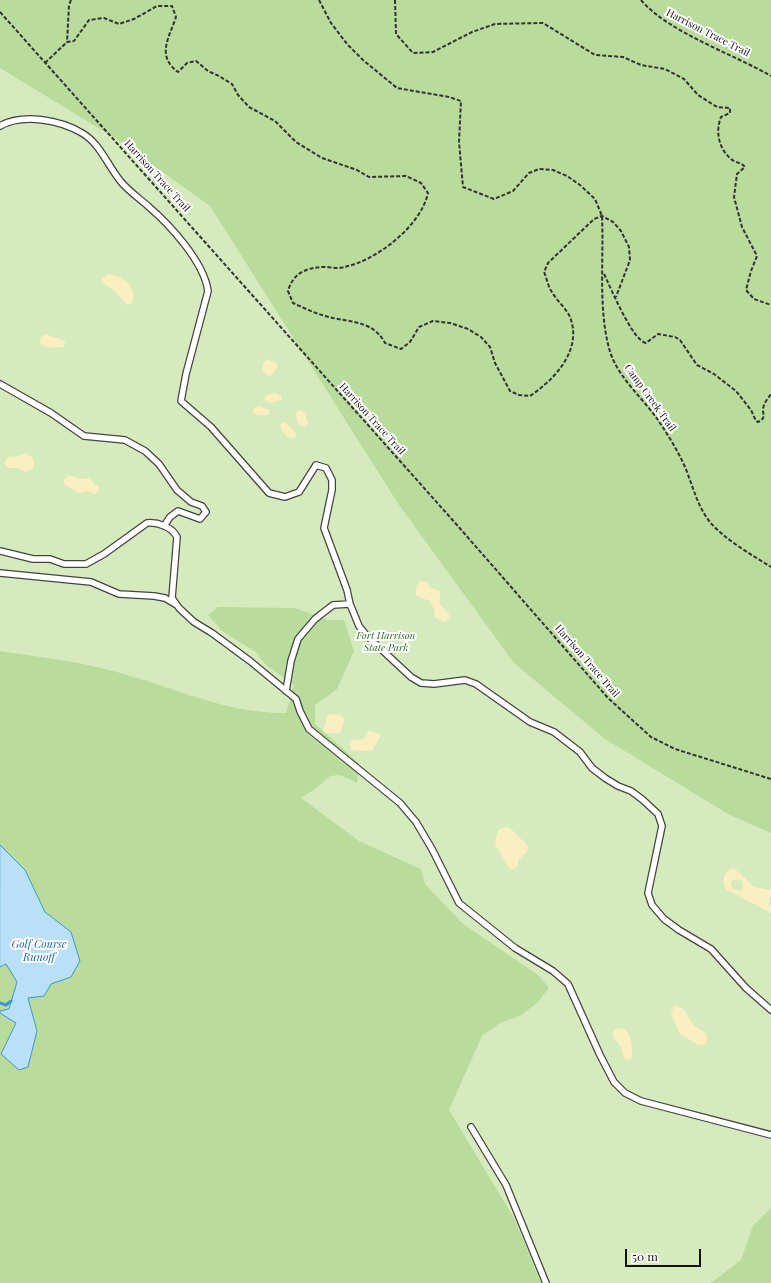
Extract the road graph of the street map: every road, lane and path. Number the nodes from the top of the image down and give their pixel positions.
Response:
1 (71, 0) edge
2 (319, 0) edge
3 (394, 0) edge
4 (641, 0) edge
5 (0, 12) edge
6 (68, 42) junction
7 (45, 62) junction
8 (771, 76) edge
9 (0, 126) edge
10 (602, 216) junction
11 (603, 273) junction
12 (616, 297) junction
13 (771, 305) edge
14 (0, 384) edge
15 (771, 394) edge
16 (164, 526) junction
17 (0, 551) edge
18 (771, 567) edge
19 (0, 573) edge
20 (350, 604) junction
21 (177, 605) junction
22 (286, 691) junction
23 (771, 779) edge
24 (771, 1010) edge
25 (471, 1127) dead end
26 (771, 1135) edge
27 (546, 1283) edge

1 - 6 path
2 - 10 path, Camp Creek Trail
3 - 13 path
4 - 8 path, Harrison Trace Trail
5 - 7 path, Harrison Trace Trail
6 - 7 path
6 - 10 path
7 - 23 path, Harrison Trace Trail
9 - 20 lane
10 - 11 path, Camp Creek Trail
10 - 12 path
11 - 12 path, Camp Creek Trail
11 - 18 path, Camp Creek Trail
12 - 15 path, Camp Creek Trail
14 - 16 lane
16 - 17 lane
16 - 21 lane
19 - 21 lane
20 - 22 lane
20 - 24 lane
21 - 22 lane
22 - 26 lane
25 - 27 lane

